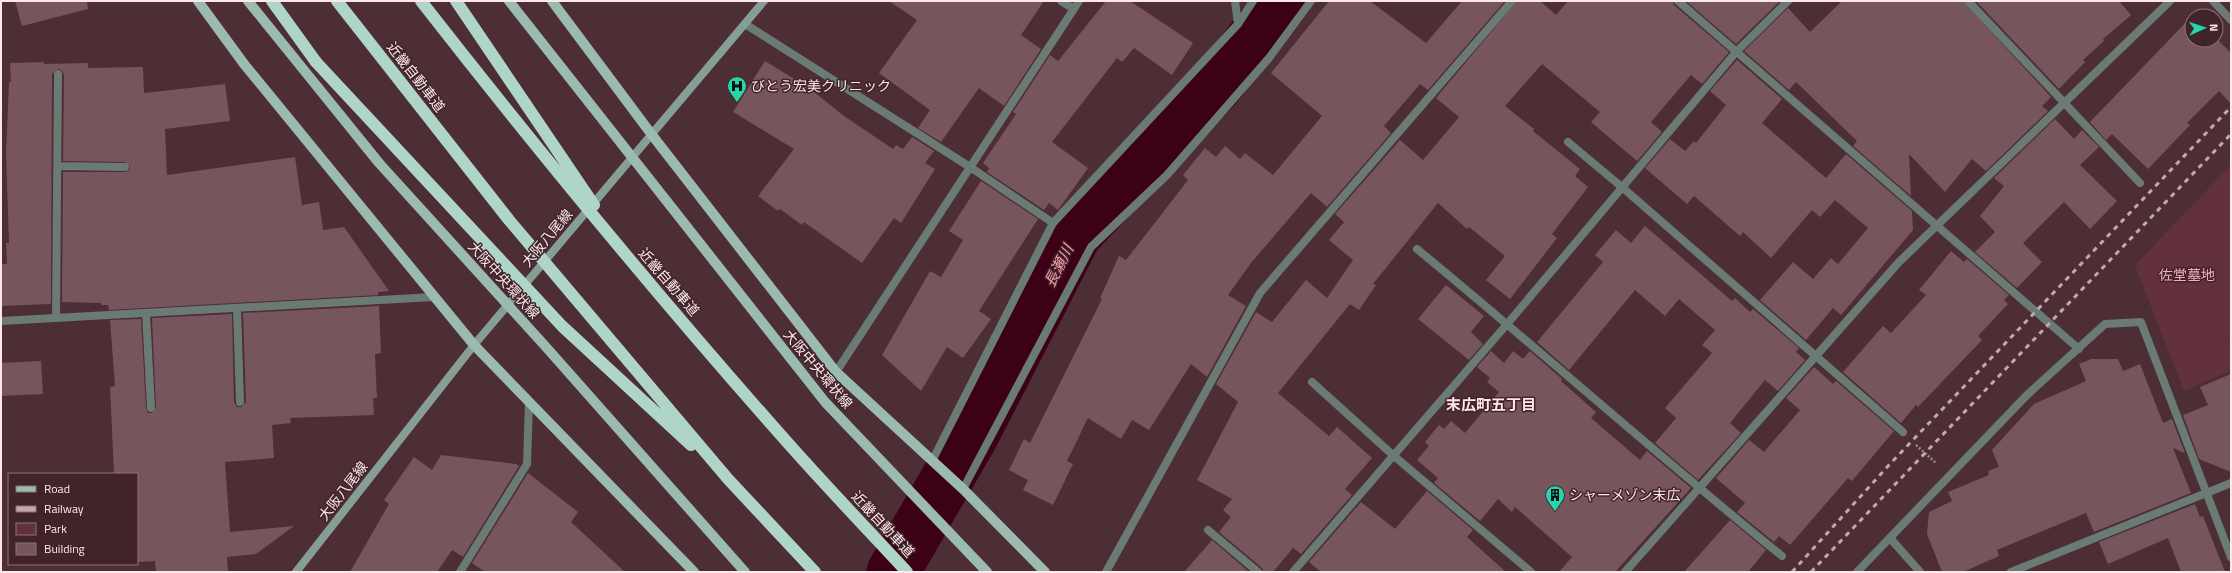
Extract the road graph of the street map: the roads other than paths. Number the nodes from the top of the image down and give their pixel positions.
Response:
1 (198, 1) edge
2 (248, 1) edge
3 (272, 1) edge
4 (337, 1) edge
5 (421, 1) edge
6 (456, 1) edge
7 (509, 1) edge
8 (552, 1) edge
9 (764, 1) edge
10 (1061, 1) edge
11 (1079, 1) edge
12 (1235, 1) edge
13 (1253, 1) edge
14 (1311, 1) edge
15 (1512, 1) edge
16 (1678, 1) edge
17 (1788, 1) edge
18 (1968, 1) edge
19 (2170, 1) edge
20 (2213, 1) edge
21 (1074, 9) junction
22 (2231, 20) edge
23 (744, 24) junction
24 (1238, 24) junction
25 (1736, 51) junction
26 (58, 74) dead end
27 (2064, 104) junction
28 (652, 135) junction
29 (1568, 142) dead end
30 (58, 166) junction
31 (125, 167) dead end
32 (970, 167) junction
33 (2140, 183) dead end
34 (1623, 188) junction
35 (1054, 223) junction
36 (1938, 226) junction
37 (1417, 249) dead end
38 (635, 266) junction
39 (434, 297) junction
40 (237, 308) junction
41 (146, 313) junction
42 (56, 318) junction
43 (1, 321) edge
44 (1508, 323) junction
45 (474, 345) junction
46 (2078, 348) junction
47 (1815, 357) junction
48 (836, 372) junction
49 (1312, 382) dead end
50 (240, 402) dead end
51 (529, 402) junction
52 (151, 408) dead end
53 (1903, 432) dead end
54 (1394, 456) junction
55 (932, 461) junction
56 (728, 479) junction
57 (2231, 483) edge
58 (963, 489) junction
59 (1699, 489) junction
60 (2206, 494) junction
61 (1208, 530) dead end
62 (1890, 538) junction
63 (1782, 556) dead end
64 (2231, 557) edge
65 (296, 572) edge
66 (460, 572) edge
67 (694, 572) edge
68 (745, 572) edge
69 (815, 572) edge
70 (907, 572) edge
71 (987, 572) edge
72 (1045, 572) edge
73 (1106, 572) edge
74 (1258, 572) edge
75 (1293, 572) edge
76 (1531, 572) edge
77 (1625, 572) edge
78 (1857, 572) edge
79 (1920, 572) edge
80 (2011, 572) edge

1 - 39 main road
2 - 68 main road, 大阪中央環状線, bridge
3 - 56 highway, bridge
4 - 56 highway, 近畿自動車道, bridge
5 - 38 highway, 近畿自動車道, bridge
6 - 38 highway, bridge
7 - 71 main road, 大阪中央環状線, bridge
8 - 28 main road
9 - 23 main road, 大阪八尾線
10 - 21 street
11 - 21 street
12 - 24 street
13 - 24 street
14 - 58 street
15 - 73 street
16 - 25 street
17 - 25 street
18 - 27 street
19 - 27 street
20 - 22 street
21 - 32 street
23 - 28 main road, 大阪八尾線
23 - 32 street
24 - 35 street
25 - 34 street
25 - 36 street
26 - 30 street
27 - 33 street
27 - 36 street
28 - 45 main road, 大阪八尾線
28 - 48 main road
29 - 34 street
30 - 31 street
30 - 42 street
32 - 35 street
32 - 48 street
34 - 44 street
34 - 47 street
35 - 55 street
36 - 46 street
36 - 47 street
37 - 44 street
38 - 70 highway, 近畿自動車道, bridge
39 - 40 street
39 - 45 main road
40 - 41 street
40 - 50 street
41 - 42 street
41 - 52 street
42 - 43 street
44 - 54 street
44 - 59 street
45 - 51 main road
45 - 65 main road, 大阪八尾線
46 - 60 street
46 - 62 street
47 - 53 street
47 - 59 street
48 - 55 main road
49 - 54 street
51 - 66 street
51 - 67 main road
54 - 75 street
54 - 76 street
55 - 58 main road
56 - 69 highway, 近畿自動車道, bridge
57 - 60 street
58 - 72 main road
59 - 63 street
59 - 77 street
60 - 64 street
60 - 80 street
61 - 74 street
62 - 78 street
62 - 79 street

